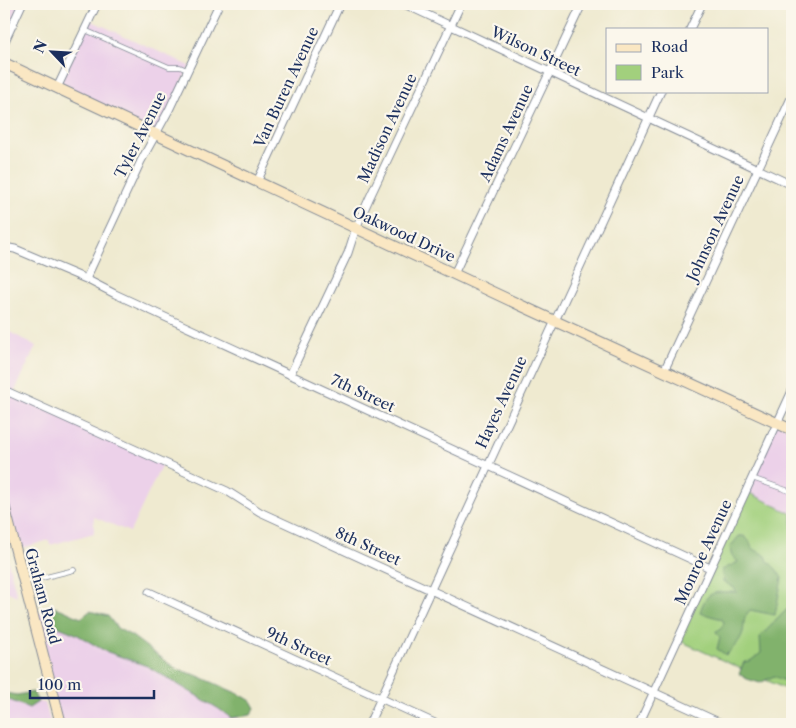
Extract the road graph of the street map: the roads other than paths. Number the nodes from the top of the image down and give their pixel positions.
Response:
1 (22, 4) edge
2 (98, 4) edge
3 (219, 4) edge
4 (340, 4) edge
5 (404, 4) edge
6 (461, 4) edge
7 (582, 4) edge
8 (702, 4) edge
9 (450, 26) junction
10 (690, 28) edge
11 (85, 30) junction
12 (4, 43) edge
13 (4, 63) edge
14 (187, 70) junction
15 (550, 72) junction
16 (57, 88) junction
17 (661, 92) edge
18 (792, 96) edge
19 (648, 118) junction
20 (156, 134) junction
21 (758, 170) junction
22 (257, 182) junction
23 (792, 185) edge
24 (356, 228) junction
25 (4, 247) edge
26 (454, 274) junction
27 (86, 279) junction
28 (554, 320) junction
29 (664, 371) junction
30 (290, 375) junction
31 (4, 390) edge
32 (792, 391) edge
33 (777, 423) junction
34 (792, 430) edge
35 (487, 465) junction
36 (752, 478) junction
37 (792, 492) edge
38 (4, 505) edge
39 (710, 568) junction
40 (74, 570) dead end
41 (24, 582) junction
42 (430, 590) junction
43 (149, 592) dead end
44 (654, 693) junction
45 (380, 698) junction
46 (61, 724) edge
47 (369, 724) edge
48 (436, 724) edge
49 (639, 724) edge
50 (722, 724) edge

1 - 12 street
2 - 11 street
3 - 14 street, Tyler Avenue
4 - 22 street, Van Buren Avenue
5 - 9 street, Wilson Street
6 - 9 street, Madison Avenue
7 - 15 street, Adams Avenue
8 - 10 street
9 - 15 street, Wilson Street
9 - 24 street, Madison Avenue
11 - 14 lane
11 - 16 street
13 - 16 street, Oakwood Drive
14 - 20 street, Tyler Avenue
15 - 19 street, Wilson Street
15 - 26 street, Adams Avenue
16 - 20 street, Oakwood Drive
17 - 19 street, Hayes Avenue
18 - 21 street, Johnson Avenue
19 - 21 street, Wilson Street
19 - 28 street, Hayes Avenue
20 - 22 street, Oakwood Drive
20 - 27 street, Tyler Avenue
21 - 23 street, Wilson Street
21 - 29 street, Johnson Avenue
22 - 24 street, Oakwood Drive
24 - 26 street, Oakwood Drive
24 - 30 street, Madison Avenue
25 - 27 street, 7th Street
26 - 28 street, Oakwood Drive
27 - 30 street, 7th Street
28 - 29 street, Oakwood Drive
28 - 35 street, Hayes Avenue
29 - 33 street, Oakwood Drive
30 - 35 street, 7th Street
31 - 42 street, 8th Street
32 - 33 street, Monroe Avenue
33 - 34 street, Oakwood Drive
33 - 36 street, Monroe Avenue
35 - 39 street, 7th Street
35 - 42 street, Hayes Avenue
36 - 37 lane
36 - 39 street, Monroe Avenue
38 - 41 street, Graham Road
39 - 44 street, Monroe Avenue
40 - 41 lane
41 - 46 street, Graham Road
42 - 44 street, 8th Street
42 - 45 street, Hayes Avenue
43 - 45 street, 9th Street
44 - 49 street, Monroe Avenue
44 - 50 street, 8th Street
45 - 47 street, Hayes Avenue
45 - 48 street, 9th Street

